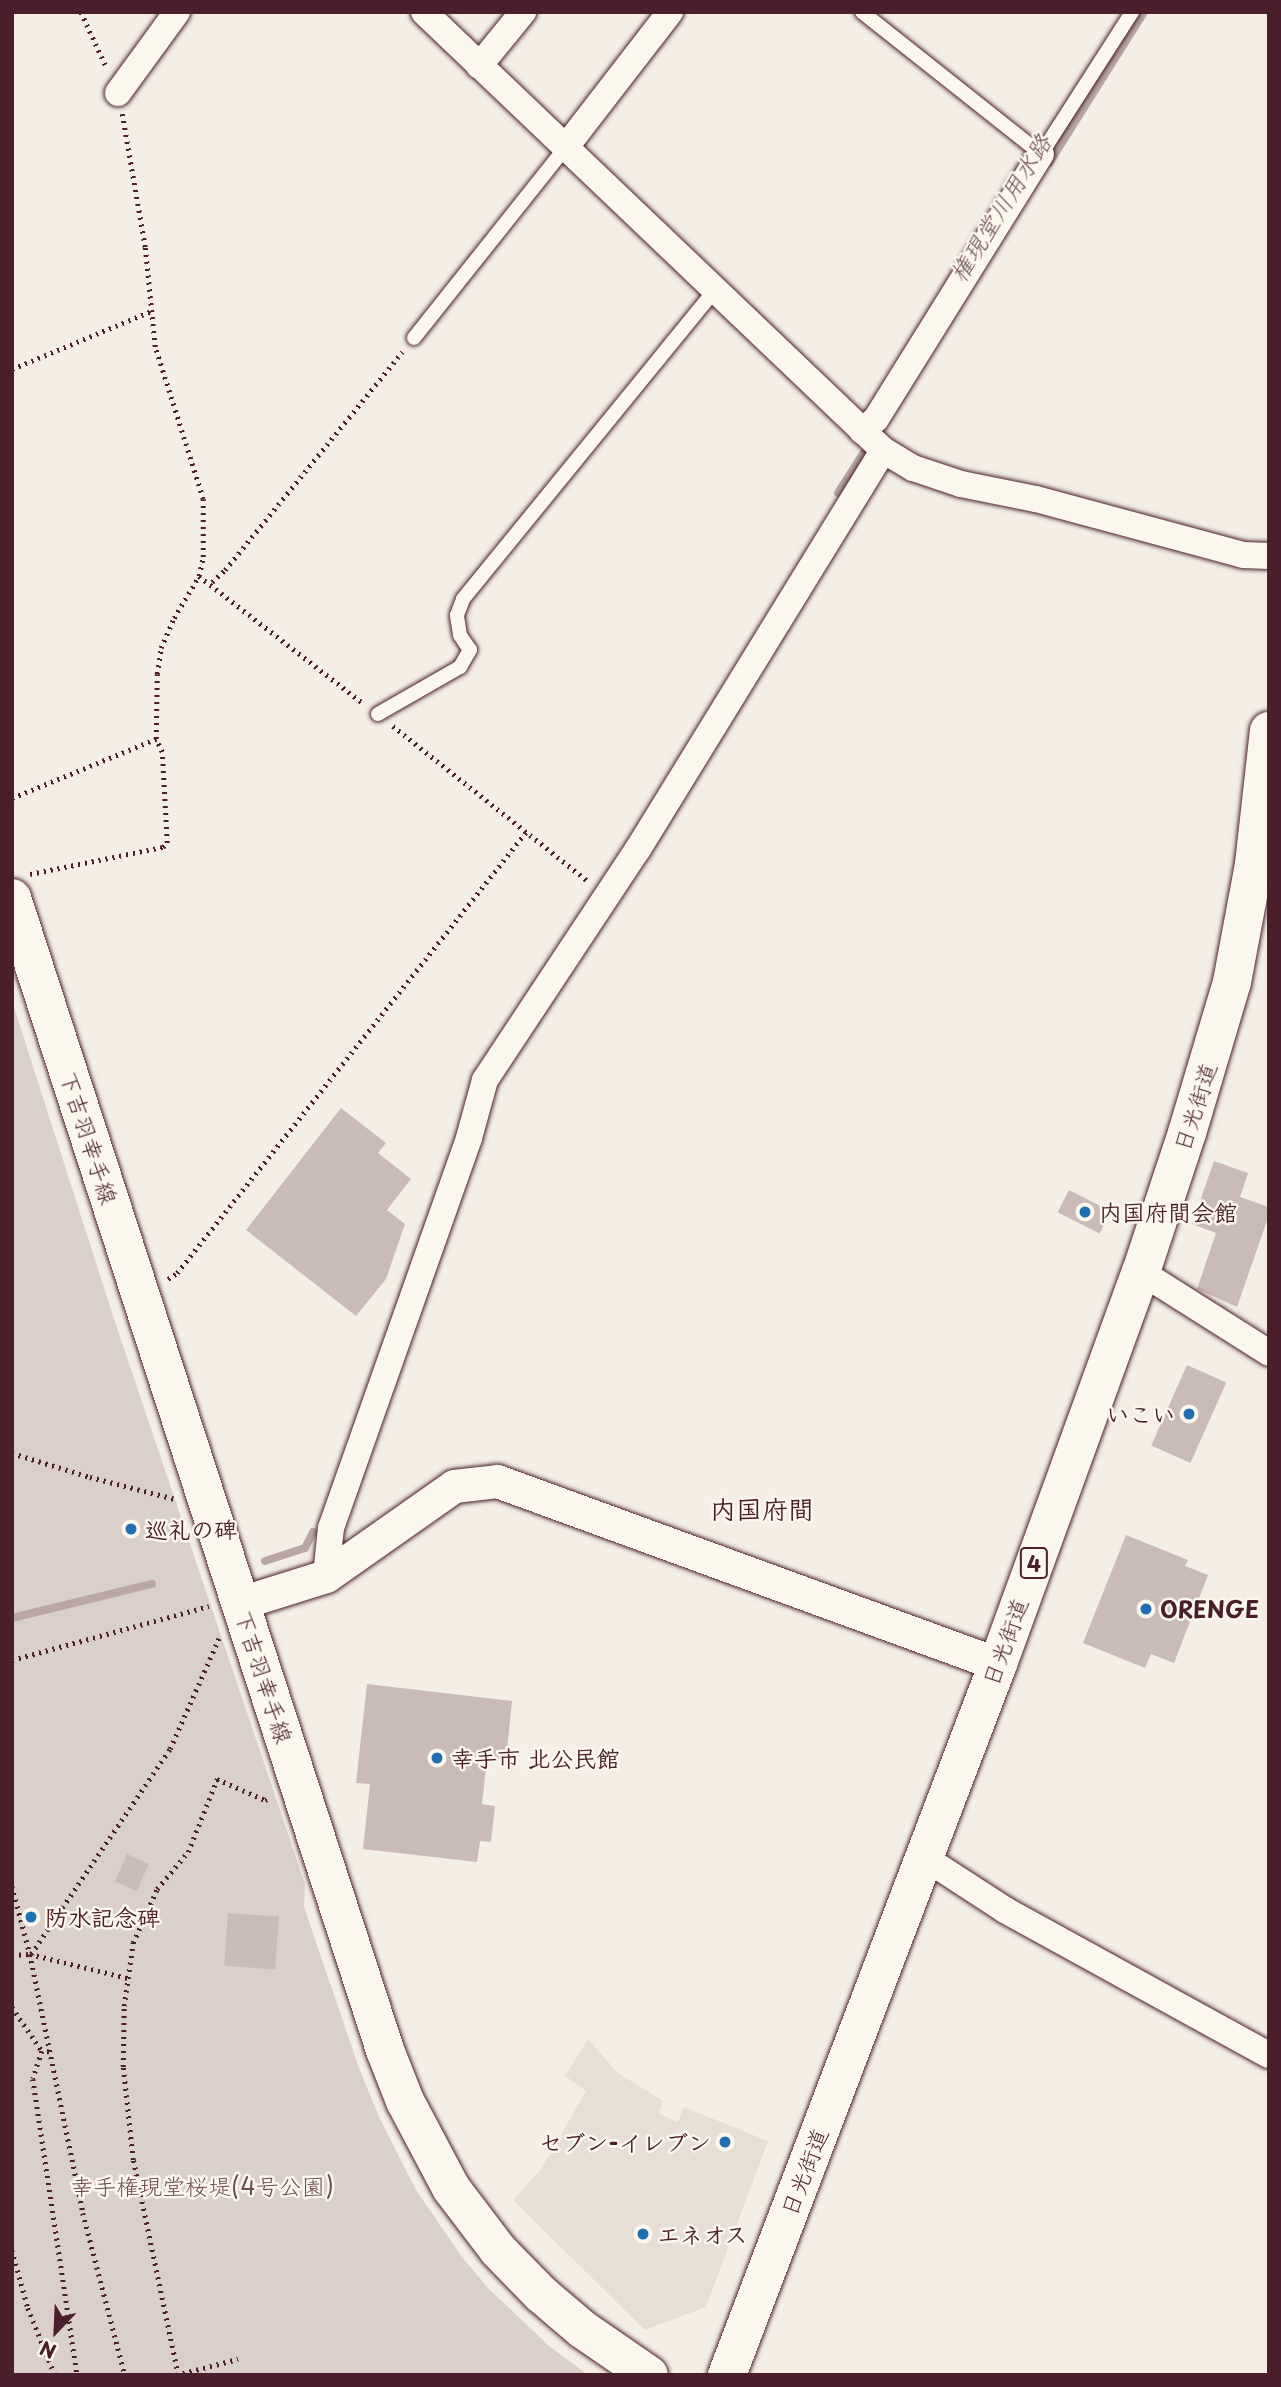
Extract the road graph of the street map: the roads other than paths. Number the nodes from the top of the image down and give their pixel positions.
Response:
1 (177, 12) edge
2 (424, 12) edge
3 (523, 12) edge
4 (670, 12) edge
5 (862, 12) edge
6 (1132, 12) edge
7 (479, 66) junction
8 (118, 93) road end
9 (565, 148) junction
10 (1041, 153) junction
11 (715, 290) junction
12 (414, 338) road end
13 (862, 431) junction
14 (883, 450) junction
15 (1269, 556) edge
16 (378, 714) road end
17 (1269, 731) edge
18 (1266, 799) edge
19 (16, 887) edge
20 (1141, 1272) junction
21 (1269, 1353) edge
22 (326, 1576) junction
23 (227, 1611) junction
24 (998, 1664) junction
25 (922, 1856) junction
26 (1269, 2055) edge
27 (649, 2375) edge
28 (727, 2375) edge

1 - 8 street
2 - 7 street
3 - 7 street
4 - 9 street
5 - 10 lane
6 - 10 lane
7 - 9 street
9 - 11 street
9 - 12 lane
10 - 13 street
11 - 13 street
11 - 16 lane
13 - 14 street
14 - 15 street
14 - 22 street
17 - 18 main road, 日光街道 / 4
18 - 20 main road, 日光街道 / 4
19 - 23 main road, 下吉羽幸手線
20 - 21 street
20 - 24 main road, 日光街道 / 4
22 - 23 street
22 - 24 street
23 - 27 main road, 下吉羽幸手線
24 - 25 main road, 日光街道 / 4
25 - 26 street
25 - 28 main road, 日光街道 / 4

